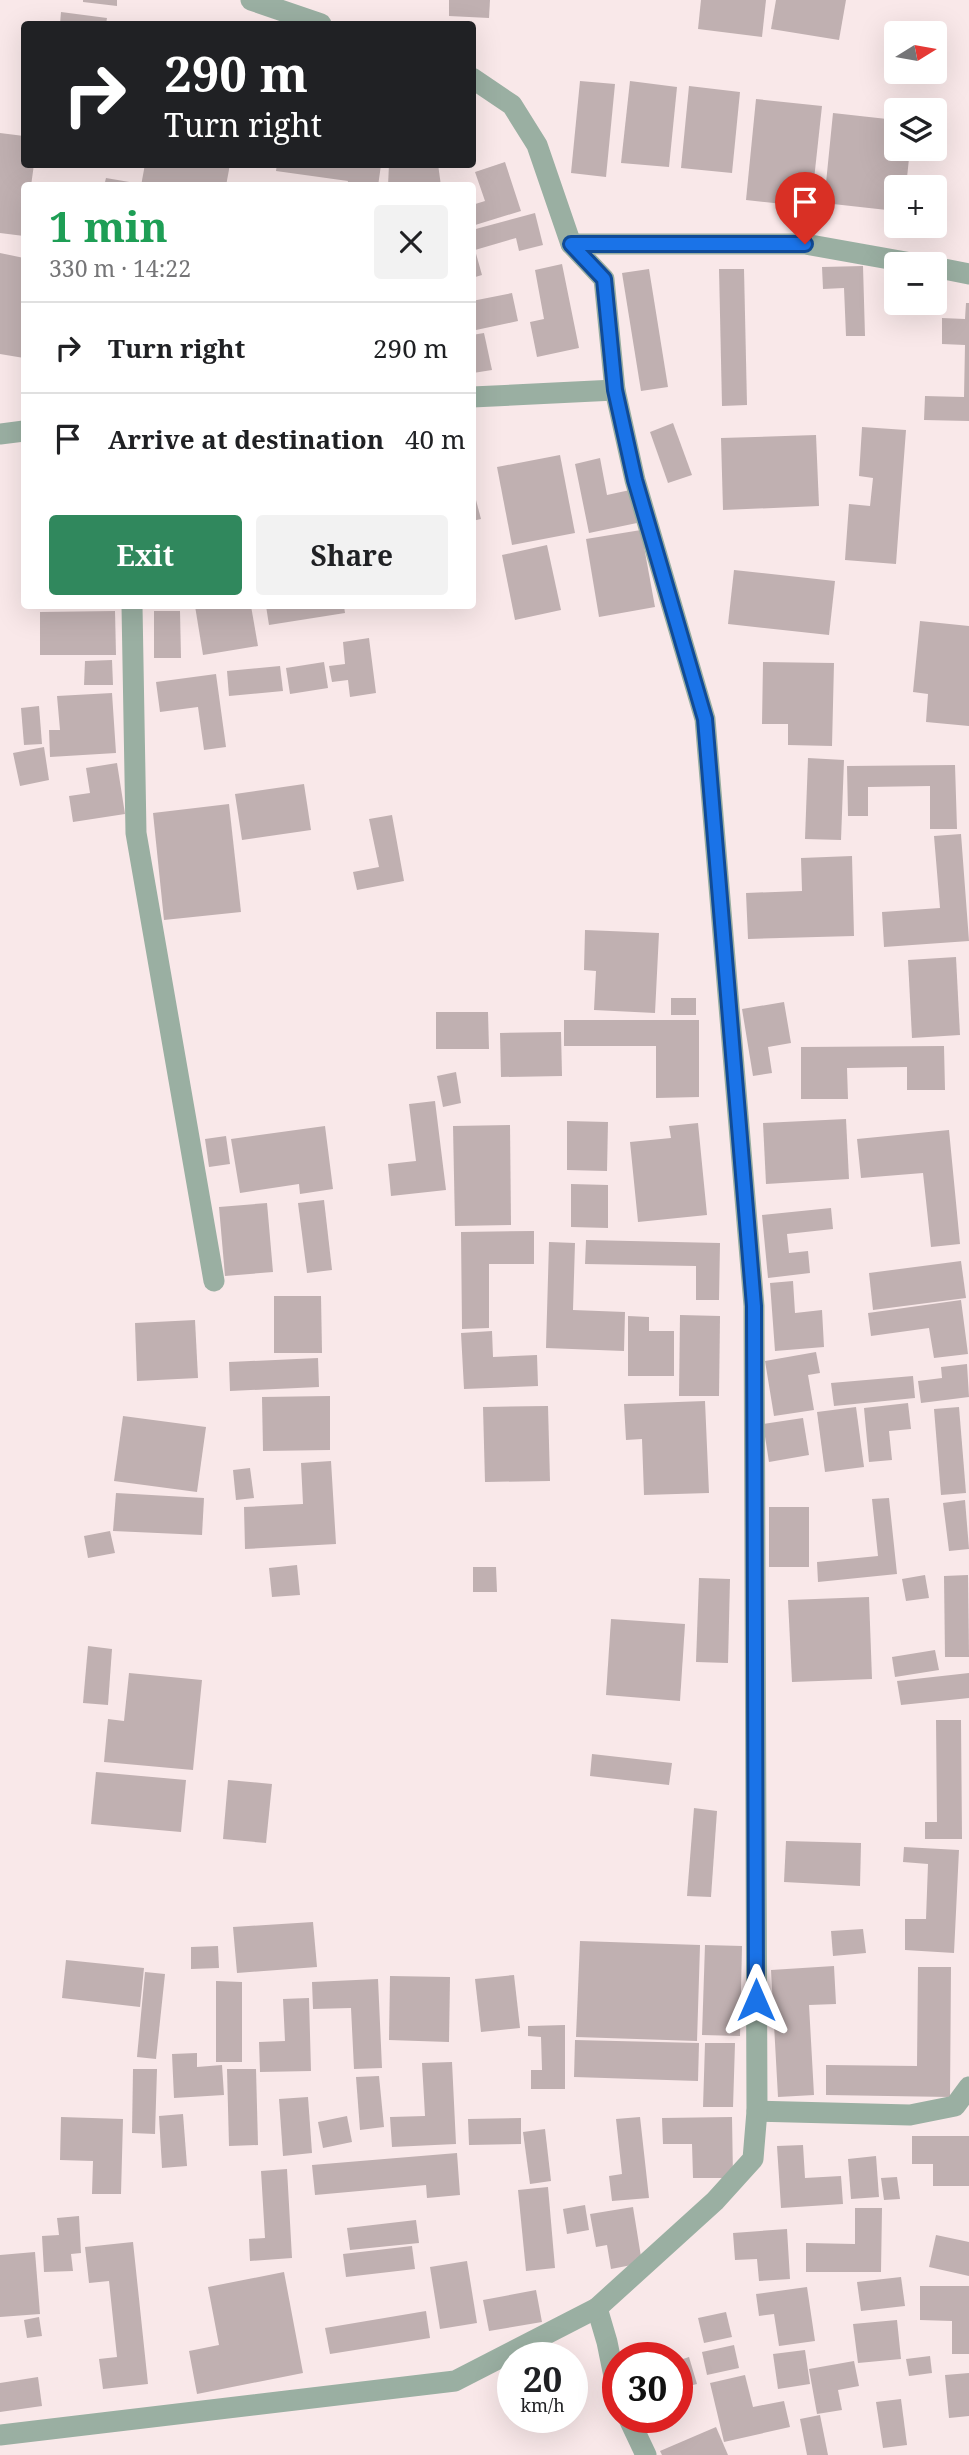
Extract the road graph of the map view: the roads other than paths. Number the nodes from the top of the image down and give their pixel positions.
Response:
1 (251, 0) edge
2 (312, 21) edge
3 (476, 81) edge
4 (571, 244) junction
5 (884, 258) edge
6 (947, 270) edge
7 (969, 274) edge
8 (615, 390) junction
9 (476, 397) edge
10 (21, 431) edge
11 (0, 434) edge
12 (132, 609) edge
13 (214, 1281) dead end
14 (969, 2087) edge
15 (757, 2110) junction
16 (597, 2308) junction
17 (607, 2342) edge
18 (636, 2433) edge
19 (0, 2435) edge
20 (646, 2455) edge

1 - 2 street
3 - 4 street
4 - 5 street
4 - 8 street
6 - 7 street
8 - 9 street
8 - 15 street
10 - 11 street
12 - 13 street
14 - 15 street
15 - 16 street
16 - 17 street
16 - 19 street
18 - 20 street

